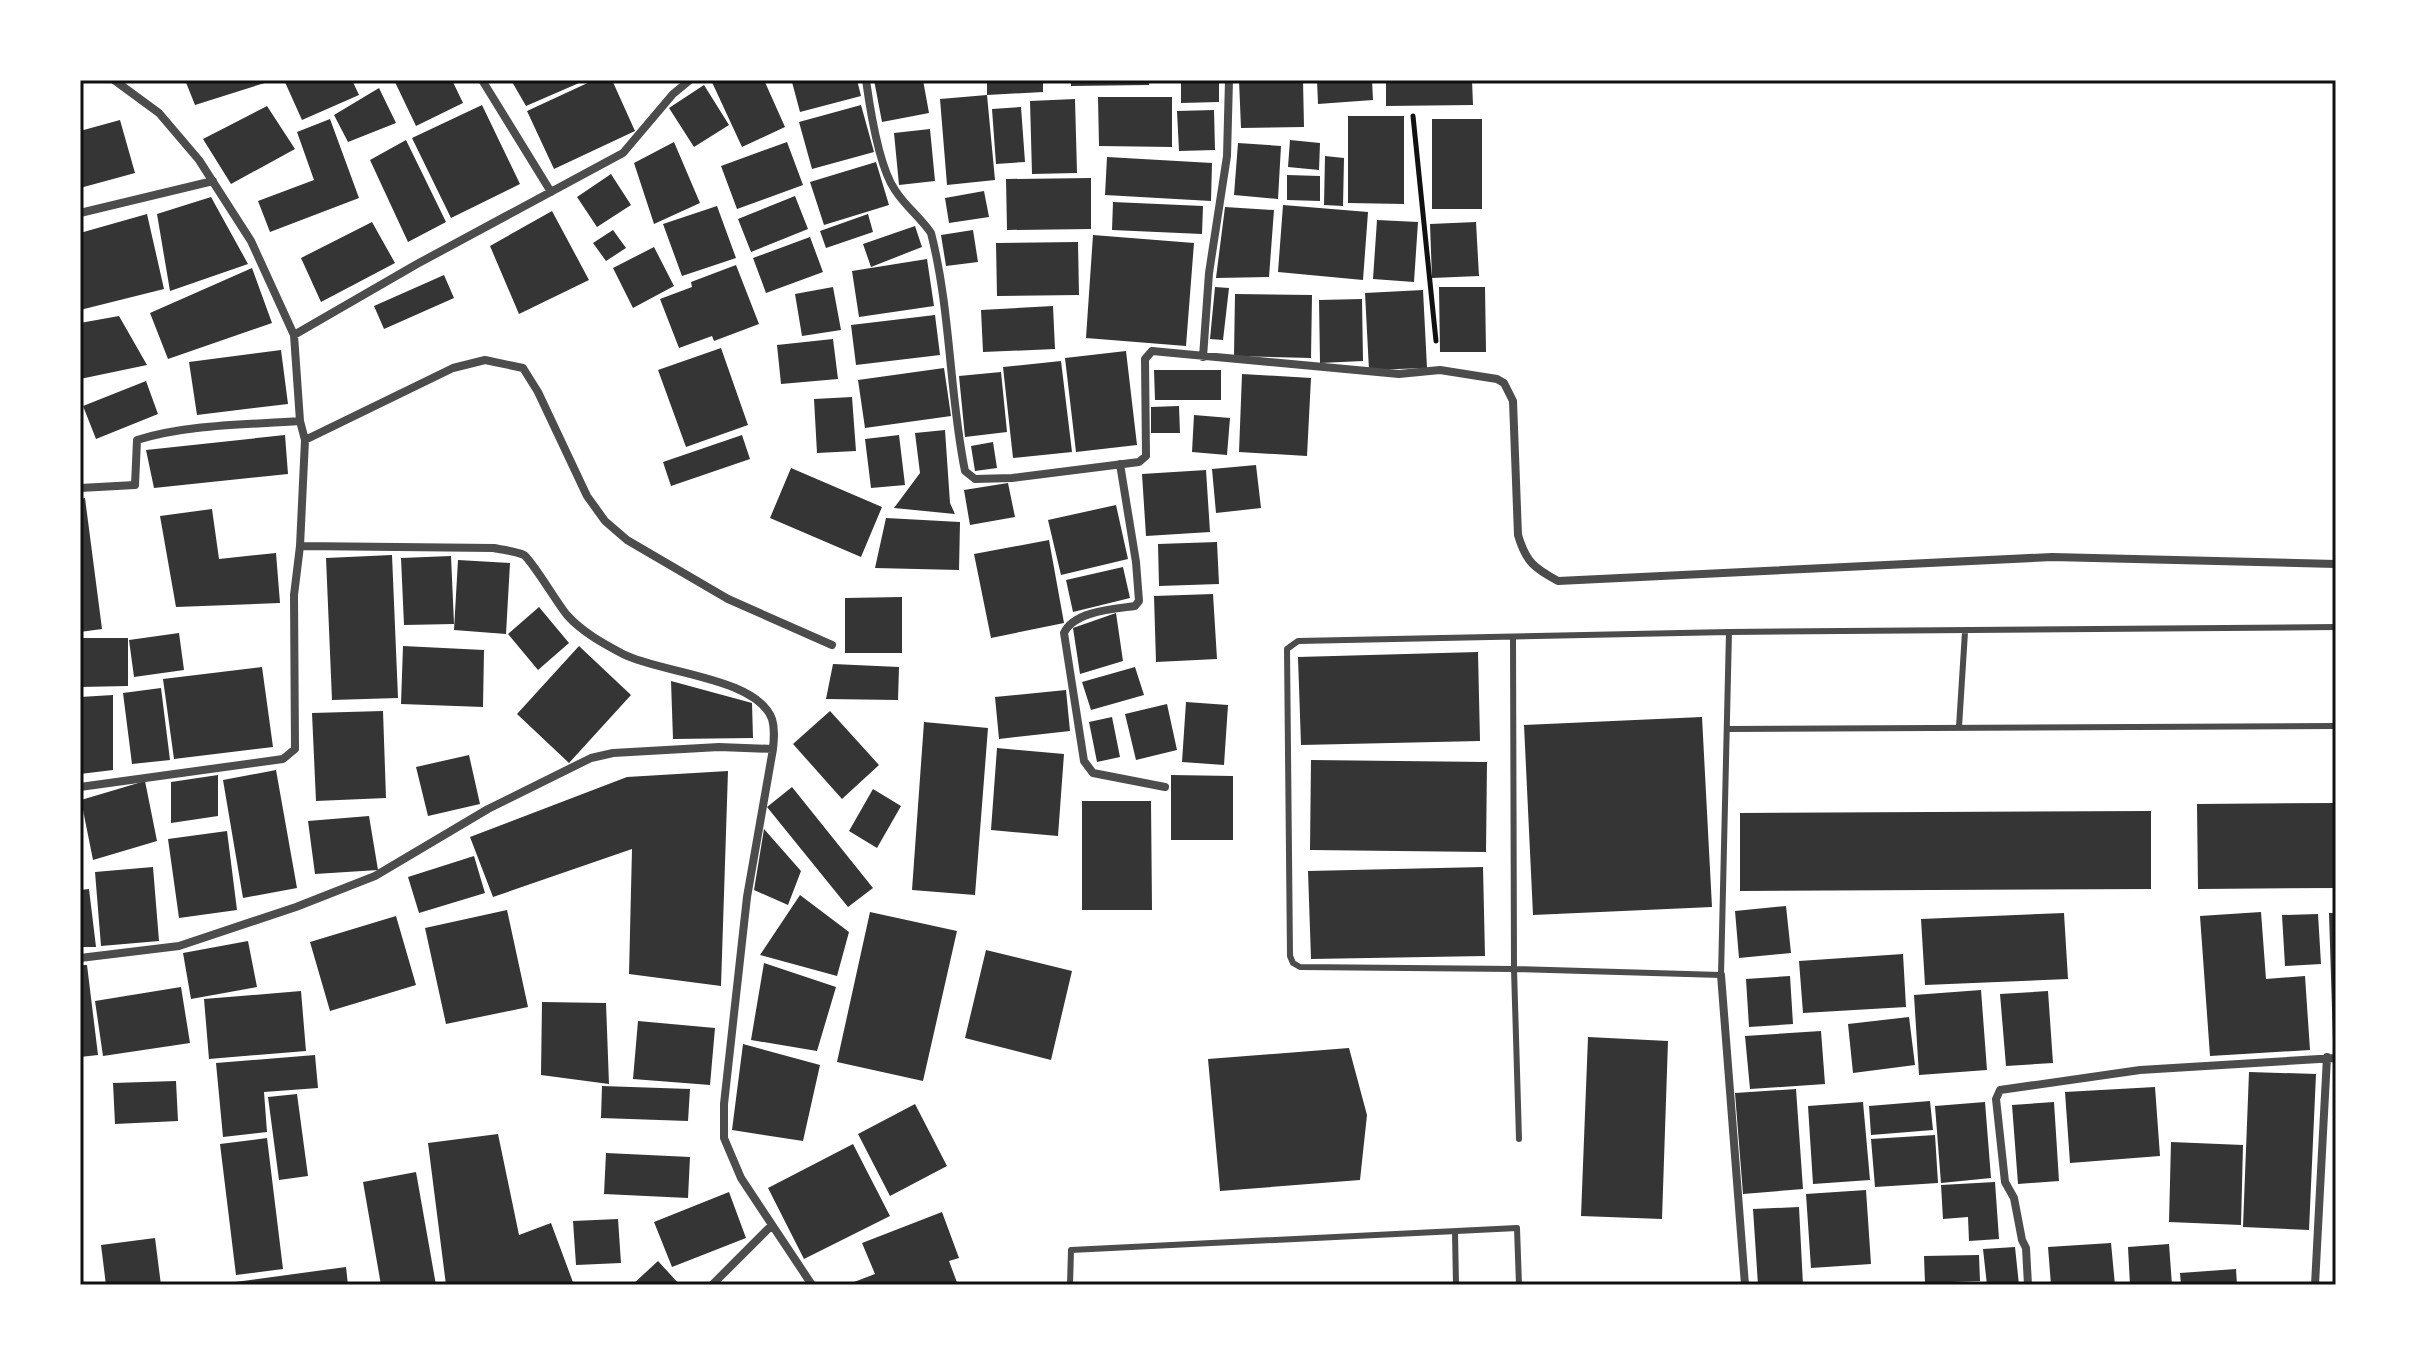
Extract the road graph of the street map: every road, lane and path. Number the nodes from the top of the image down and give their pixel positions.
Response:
1 (114, 80) edge
2 (482, 80) edge
3 (690, 80) edge
4 (866, 80) edge
5 (1229, 80) edge
6 (1413, 116) dead end
7 (213, 181) junction
8 (551, 192) junction
9 (80, 213) edge
10 (294, 335) junction
11 (1203, 357) junction
12 (1440, 370) junction
13 (300, 421) junction
14 (305, 440) junction
15 (1120, 464) junction
16 (80, 488) edge
17 (300, 546) junction
18 (2336, 564) edge
19 (2336, 627) edge
20 (1729, 632) junction
21 (1965, 632) junction
22 (1513, 637) junction
23 (832, 645) dead end
24 (2336, 726) edge
25 (1959, 727) junction
26 (1727, 729) junction
27 (773, 749) junction
28 (80, 787) edge
29 (1165, 787) dead end
30 (80, 958) edge
31 (1514, 969) junction
32 (1721, 975) junction
33 (2332, 1058) edge
34 (1519, 1139) dead end
35 (772, 1225) junction
36 (1455, 1232) junction
37 (712, 1285) edge
38 (812, 1285) edge
39 (1070, 1285) edge
40 (1456, 1285) edge
41 (1519, 1285) edge
42 (1745, 1285) edge
43 (2028, 1285) edge
44 (2315, 1285) edge

1 - 7 street
2 - 8 street
3 - 8 street
4 - 15 street
5 - 11 street
6 - 12 path
7 - 9 street
7 - 10 street
8 - 10 street
10 - 13 street
11 - 12 street
11 - 15 street
12 - 18 street
13 - 14 street
13 - 16 street
14 - 17 street
14 - 23 street
15 - 29 street
17 - 27 street
17 - 28 street
19 - 21 lane
20 - 21 lane
20 - 22 lane
20 - 26 lane
21 - 25 lane
22 - 31 lane
22 - 31 lane
24 - 25 lane
25 - 26 lane
26 - 32 lane
27 - 30 street
27 - 35 street
31 - 32 lane
31 - 34 lane
32 - 42 street
33 - 43 street
33 - 44 street
35 - 37 street
35 - 38 street
36 - 39 lane
36 - 40 lane
36 - 41 lane

